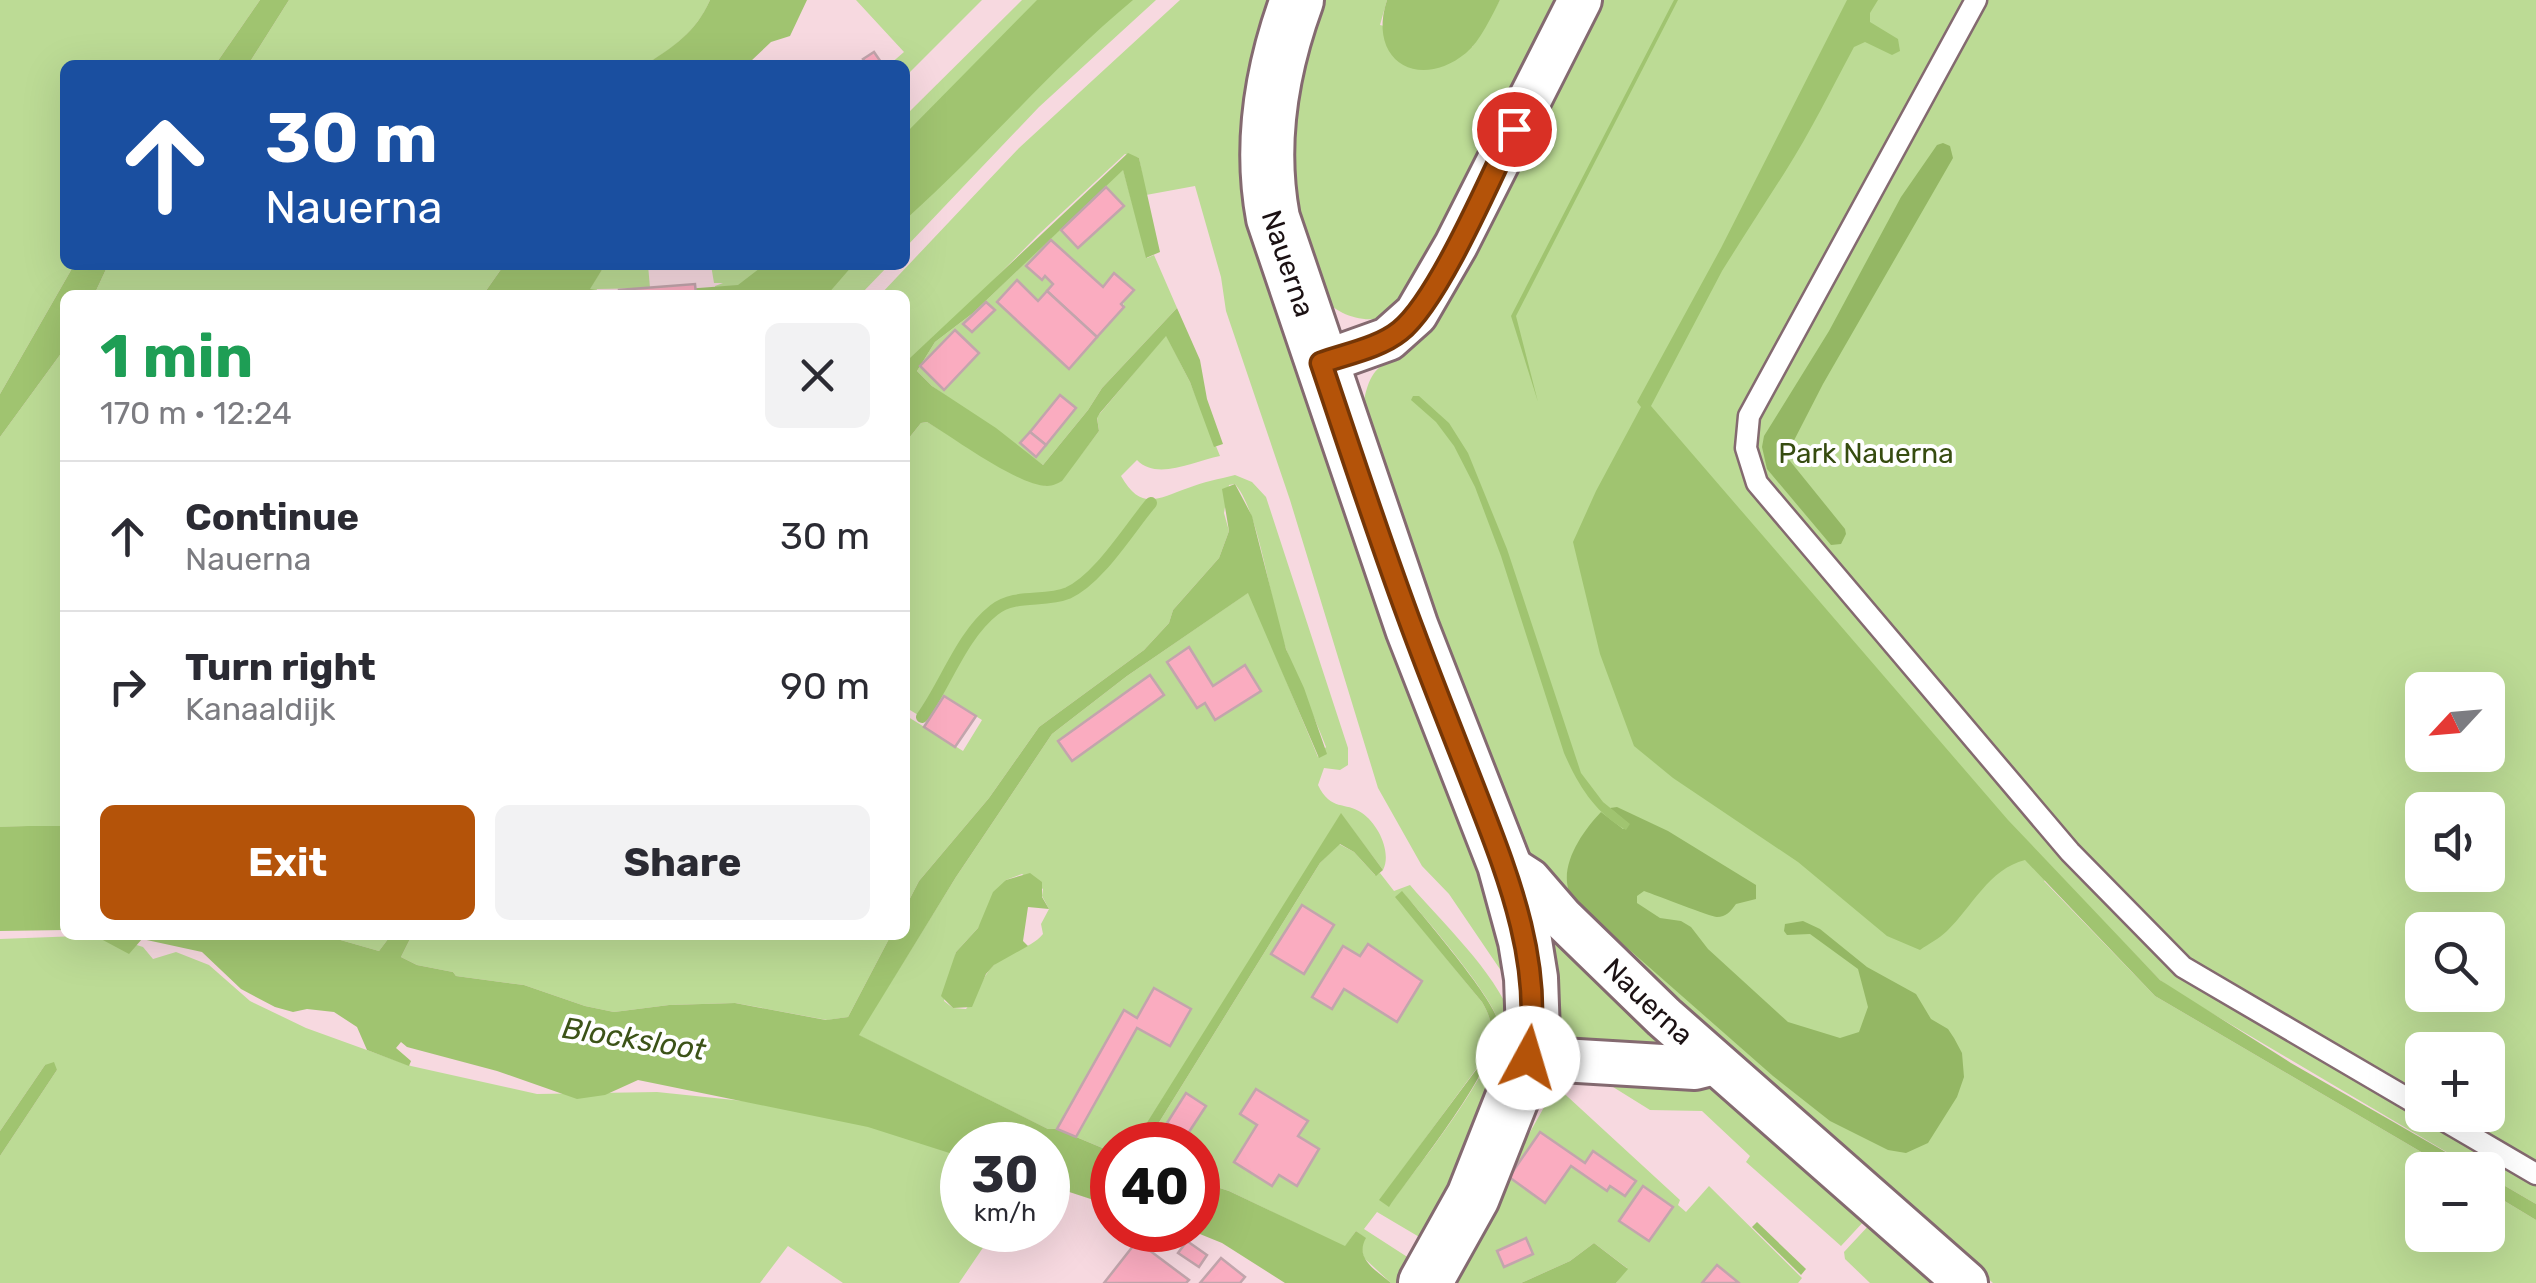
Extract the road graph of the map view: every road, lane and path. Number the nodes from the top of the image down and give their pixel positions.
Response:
1 (1298, 0) edge
2 (1580, 0) edge
3 (1976, 0) edge
4 (1321, 363) junction
5 (1504, 864) junction
6 (1528, 1058) junction
7 (1715, 1063) junction
8 (2405, 1098) edge
9 (2465, 1132) edge
10 (2536, 1174) edge
11 (1425, 1283) edge
12 (1966, 1283) edge

1 - 4 street, Nauerna
2 - 4 street
3 - 8 lane
4 - 5 street, Nauerna
5 - 6 street
5 - 7 street, Nauerna
6 - 7 street, Nauerna
6 - 11 street
7 - 12 street, Nauerna
9 - 10 lane

